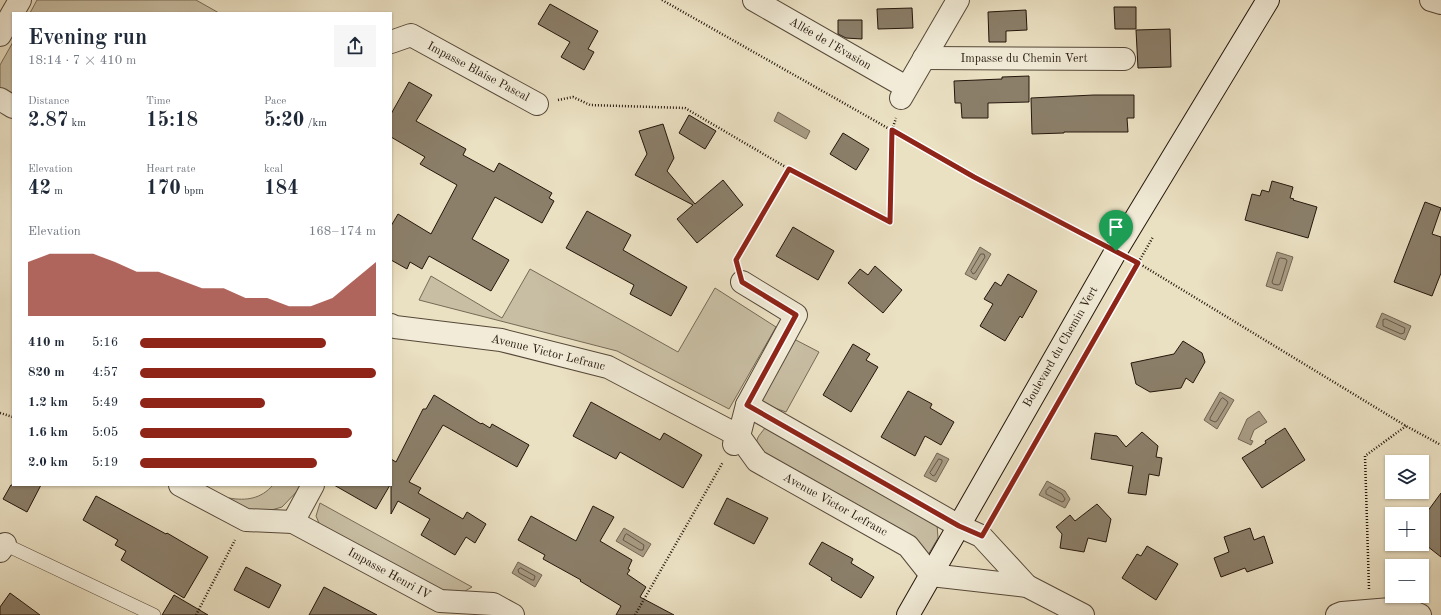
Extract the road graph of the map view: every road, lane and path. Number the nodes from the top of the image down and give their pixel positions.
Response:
1 (20, 0) edge
2 (662, 0) edge
3 (754, 0) edge
4 (958, 0) edge
5 (1268, 0) edge
6 (1431, 0) edge
7 (1441, 3) edge
8 (13, 12) edge
9 (12, 14) edge
10 (0, 35) edge
11 (392, 42) edge
12 (924, 58) junction
13 (1124, 59) dead end
14 (904, 93) junction
15 (0, 99) edge
16 (537, 104) joint
17 (12, 106) edge
18 (892, 130) junction
19 (789, 169) junction
20 (1153, 236) dead end
21 (1116, 251) junction
22 (1138, 263) junction
23 (742, 282) joint
24 (392, 329) edge
25 (747, 405) junction
26 (0, 413) edge
27 (12, 416) edge
28 (1406, 426) junction
29 (736, 440) junction
30 (1441, 445) edge
31 (182, 486) edge
32 (312, 486) edge
33 (246, 520) junction
34 (294, 522) junction
35 (959, 526) junction
36 (982, 536) junction
37 (2, 546) edge
38 (931, 575) junction
39 (1027, 586) junction
40 (1370, 611) junction
41 (154, 615) edge
42 (196, 615) edge
43 (513, 615) edge
44 (634, 615) edge
45 (908, 615) edge
46 (1083, 615) edge
47 (1337, 615) edge
48 (1420, 615) edge

1 - 8 street
2 - 18 path
3 - 14 street, Allée de l'Evasion
4 - 12 street
5 - 21 street, Boulevard du Chemin Vert
6 - 7 street
9 - 10 street
11 - 16 street, Impasse Blaise Pascal
12 - 13 street, Impasse du Chemin Vert
12 - 14 street
14 - 18 path, Impasse Blaise Pascal
15 - 17 street
16 - 19 path, Impasse Blaise Pascal
18 - 19 path, Impasse Blaise Pascal
18 - 21 path
19 - 23 path
20 - 22 path
21 - 22 path
21 - 35 street, Boulevard du Chemin Vert
22 - 28 path
22 - 36 path
23 - 25 street
24 - 29 street, Avenue Victor Lefranc
25 - 29 street
25 - 35 street
26 - 27 path
28 - 30 path
28 - 40 path
29 - 38 street, Avenue Victor Lefranc
29 - 44 path
31 - 33 street
32 - 34 street
33 - 34 street
33 - 42 path
34 - 43 street, Impasse Henri IV
35 - 36 street
35 - 38 street, Boulevard du Chemin Vert
36 - 39 street
37 - 41 lane
38 - 39 street
38 - 45 street, Boulevard du Chemin Vert
39 - 46 street
40 - 47 street
40 - 48 street

